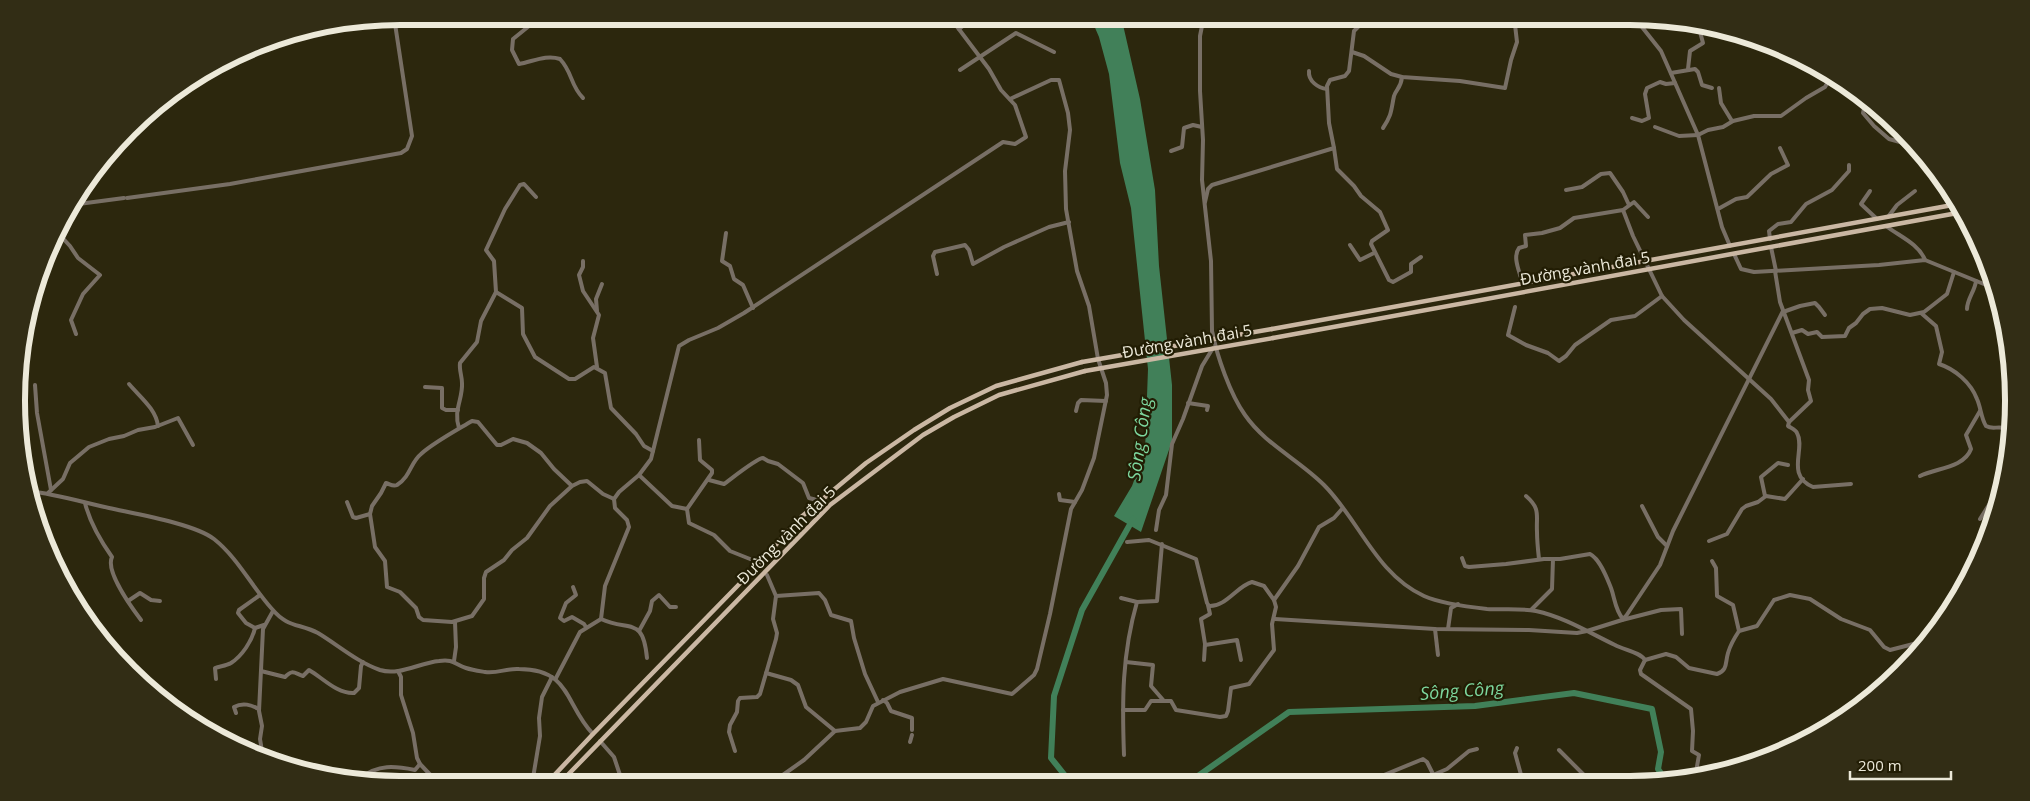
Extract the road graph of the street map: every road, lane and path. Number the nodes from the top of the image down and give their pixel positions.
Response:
1 (395, 25) edge
2 (531, 25) edge
3 (956, 25) edge
4 (964, 25) edge
5 (1203, 25) edge
6 (1360, 25) edge
7 (1515, 25) edge
8 (1641, 25) edge
9 (959, 29) junction
10 (1701, 32) edge
11 (1054, 52) dead end
12 (1352, 52) junction
13 (980, 57) junction
14 (1688, 69) junction
15 (960, 70) dead end
16 (1309, 71) dead end
17 (1671, 73) junction
18 (1402, 78) junction
19 (1828, 82) edge
20 (1675, 83) junction
21 (1712, 88) dead end
22 (1719, 88) dead end
23 (1327, 90) junction
24 (583, 98) dead end
25 (1010, 99) junction
26 (1864, 108) edge
27 (1632, 118) dead end
28 (1732, 121) junction
29 (1202, 127) junction
30 (1655, 127) dead end
31 (1383, 128) dead end
32 (1698, 135) junction
33 (1904, 144) edge
34 (1334, 148) junction
35 (1780, 148) dead end
36 (1171, 151) dead end
37 (1849, 164) dead end
38 (1566, 190) dead end
39 (1870, 191) dead end
40 (1915, 191) dead end
41 (536, 197) dead end
42 (81, 204) edge
43 (1204, 205) junction
44 (1629, 205) junction
45 (1950, 205) edge
46 (1718, 209) junction
47 (1624, 210) junction
48 (1955, 213) edge
49 (1888, 217) junction
50 (1648, 218) dead end
51 (1877, 219) junction
52 (1068, 222) junction
53 (1886, 226) junction
54 (726, 233) dead end
55 (62, 238) edge
56 (1770, 239) junction
57 (1350, 245) dead end
58 (1730, 246) junction
59 (1771, 247) junction
60 (1374, 253) junction
61 (1734, 254) junction
62 (1421, 257) dead end
63 (1925, 260) junction
64 (583, 261) dead end
65 (1645, 262) junction
66 (1649, 270) junction
67 (1775, 271) junction
68 (1954, 272) junction
69 (937, 274) dead end
70 (1521, 278) dead end
71 (1976, 281) junction
72 (602, 284) dead end
73 (1987, 285) edge
74 (1511, 286) junction
75 (496, 292) junction
76 (1512, 293) junction
77 (1662, 296) junction
78 (1515, 307) dead end
79 (753, 308) junction
80 (1967, 309) dead end
81 (596, 311) junction
82 (1783, 312) junction
83 (1921, 314) junction
84 (1825, 315) dead end
85 (1792, 333) junction
86 (76, 334) dead end
87 (1214, 341) junction
88 (597, 367) junction
89 (1749, 378) junction
90 (129, 384) dead end
91 (35, 385) dead end
92 (426, 387) dead end
93 (1106, 400) junction
94 (1188, 403) junction
95 (458, 410) junction
96 (1207, 410) dead end
97 (1076, 411) dead end
98 (1980, 411) junction
99 (1789, 422) junction
100 (158, 426) junction
101 (459, 428) junction
102 (2004, 428) edge
103 (700, 440) dead end
104 (193, 445) dead end
105 (653, 451) junction
106 (1788, 466) dead end
107 (639, 475) junction
108 (1920, 476) dead end
109 (1803, 479) junction
110 (709, 480) junction
111 (1851, 484) dead end
112 (572, 486) junction
113 (36, 490) edge
114 (50, 491) junction
115 (1059, 494) dead end
116 (1526, 496) dead end
117 (1765, 496) junction
118 (614, 500) junction
119 (818, 500) dead end
120 (347, 502) dead end
121 (1075, 502) junction
122 (1991, 502) edge
123 (85, 503) junction
124 (1642, 506) dead end
125 (687, 509) junction
126 (1342, 509) junction
127 (370, 514) junction
128 (1980, 518) dead end
129 (1156, 530) dead end
130 (1709, 541) dead end
131 (1127, 542) dead end
132 (1162, 544) junction
133 (1668, 546) junction
134 (1462, 558) dead end
135 (1539, 559) junction
136 (1553, 559) junction
137 (750, 560) dead end
138 (1712, 561) dead end
139 (767, 575) dead end
140 (573, 587) dead end
141 (260, 595) junction
142 (776, 596) junction
143 (1121, 598) dead end
144 (1274, 600) junction
145 (128, 601) junction
146 (160, 601) dead end
147 (1137, 602) junction
148 (1458, 604) junction
149 (1208, 605) junction
150 (676, 607) dead end
151 (1530, 610) junction
152 (273, 611) junction
153 (601, 619) junction
154 (1275, 619) junction
155 (1623, 619) junction
156 (141, 620) dead end
157 (455, 622) junction
158 (264, 625) junction
159 (586, 627) junction
160 (254, 628) junction
161 (1435, 629) junction
162 (1448, 629) junction
163 (1739, 630) junction
164 (639, 631) junction
165 (1587, 631) junction
166 (1682, 634) dead end
167 (1915, 644) edge
168 (1205, 645) junction
169 (1438, 655) dead end
170 (647, 658) dead end
171 (1204, 660) dead end
172 (1241, 660) dead end
173 (1645, 660) junction
174 (454, 661) junction
175 (363, 662) junction
176 (1126, 662) junction
177 (261, 671) junction
178 (398, 671) junction
179 (766, 673) junction
180 (554, 678) junction
181 (216, 679) dead end
182 (881, 701) junction
183 (1164, 701) junction
184 (260, 709) junction
185 (1123, 710) junction
186 (236, 714) dead end
187 (912, 730) dead end
188 (835, 731) junction
189 (593, 734) junction
190 (912, 735) dead end
191 (600, 741) junction
192 (910, 742) dead end
193 (1517, 748) dead end
194 (262, 749) edge
195 (1477, 750) dead end
196 (1560, 750) dead end
197 (735, 751) dead end
198 (1124, 755) dead end
199 (420, 764) junction
200 (1696, 770) edge
201 (367, 774) edge
202 (1433, 774) joint
203 (431, 776) edge
204 (533, 776) edge
205 (554, 776) edge
206 (567, 776) edge
207 (620, 776) edge
208 (781, 776) edge
209 (1379, 776) edge
210 (1522, 776) edge
211 (1584, 776) edge

1 - 42 street
2 - 24 street
3 - 9 street
4 - 9 street
5 - 29 street
6 - 12 street
7 - 18 street
8 - 17 street
9 - 13 street
10 - 14 street
11 - 13 street
12 - 18 street
12 - 23 street
13 - 15 street
13 - 25 street
14 - 17 street
14 - 21 street
16 - 23 street
17 - 20 street
18 - 31 street
19 - 28 street
20 - 27 street
20 - 32 street
22 - 28 street
23 - 34 street
25 - 52 street
25 - 79 street
26 - 33 street
28 - 32 street
29 - 36 street
29 - 43 street
30 - 32 street
32 - 46 street
34 - 43 street
34 - 60 street
35 - 46 street
37 - 56 street
38 - 44 street
39 - 51 street
40 - 49 street
41 - 75 street
43 - 87 street
44 - 47 street
44 - 50 street
45 - 49 main road
46 - 58 street
47 - 65 street
47 - 70 street
48 - 53 main road, Đường vành đai 5
49 - 51 main road, Đường vành đai 5
51 - 56 main road, Đường vành đai 5
52 - 69 street
52 - 93 street
53 - 59 main road, Đường vành đai 5
53 - 63 street
54 - 79 street
55 - 86 street
56 - 58 main road, Đường vành đai 5
57 - 60 street
58 - 65 main road, Đường vành đai 5
59 - 61 main road, Đường vành đai 5
59 - 67 street
60 - 62 street
61 - 66 main road, Đường vành đai 5
61 - 67 street
63 - 67 street
63 - 68 street
64 - 81 street
65 - 66 street
65 - 74 main road, Đường vành đai 5
66 - 76 main road, Đường vành đai 5
66 - 77 street
67 - 82 street
68 - 71 street
68 - 83 street
71 - 73 street
71 - 80 street
72 - 81 street
74 - 76 main road
74 - 189 main road, Đường vành đai 5, bridge
75 - 88 street
75 - 95 street
76 - 191 main road, Đường vành đai 5, bridge
77 - 78 street
77 - 89 street
79 - 105 street
81 - 88 street
82 - 84 street
82 - 85 street
82 - 89 street
83 - 85 street
83 - 98 street
85 - 99 street
87 - 94 street
87 - 126 street
88 - 105 street
89 - 99 street
89 - 133 street
90 - 100 street
91 - 114 street
92 - 95 street
93 - 97 street
93 - 121 street
94 - 96 street
94 - 129 street
95 - 101 street
98 - 102 street
98 - 108 street
99 - 109 street
100 - 104 street
100 - 114 street
101 - 112 street
101 - 127 street
103 - 110 street
105 - 107 street
106 - 117 street
107 - 118 street
107 - 125 street
109 - 111 street
109 - 117 street
110 - 119 street
110 - 125 street
112 - 118 street
112 - 157 street
113 - 114 street
114 - 123 street
115 - 121 street
116 - 135 street
117 - 130 street
118 - 153 street
120 - 127 street
121 - 182 street
122 - 128 street
123 - 141 street
123 - 145 street
124 - 133 street
125 - 137 street
126 - 144 street
126 - 148 street
127 - 157 street
131 - 132 street
132 - 147 street
132 - 149 street
133 - 155 street
134 - 135 street
135 - 136 street
136 - 151 street
136 - 155 street
138 - 163 street
139 - 142 street
140 - 159 street
141 - 152 street
141 - 160 street
142 - 179 street
142 - 182 street
143 - 147 street
144 - 149 street
144 - 154 street
145 - 146 street
145 - 156 street
147 - 176 street
148 - 151 street
148 - 162 street
149 - 168 street
150 - 164 street
151 - 165 street
152 - 158 street
152 - 175 street
153 - 159 street
153 - 164 street
154 - 161 street
154 - 183 street
155 - 165 street
155 - 166 street
157 - 174 street
158 - 160 street
158 - 177 street
159 - 180 street
160 - 181 street
161 - 162 street
161 - 169 street
162 - 165 street
163 - 167 street
163 - 173 street
164 - 170 street
165 - 173 street
168 - 171 street
168 - 172 street
173 - 200 street
174 - 178 street
174 - 180 street
175 - 177 street
175 - 178 street
176 - 183 street
176 - 185 street
177 - 184 street
178 - 199 street
179 - 188 street
179 - 197 street
180 - 189 street
180 - 204 street
182 - 187 street
182 - 188 street
183 - 185 street
184 - 186 street
184 - 194 street
185 - 198 street
188 - 208 street
189 - 191 main road
189 - 205 main road, Đường vành đai 5
190 - 192 street
191 - 206 main road, Đường vành đai 5
191 - 207 street
193 - 210 street
195 - 202 street
196 - 211 street
199 - 201 street
199 - 203 street
202 - 209 street

